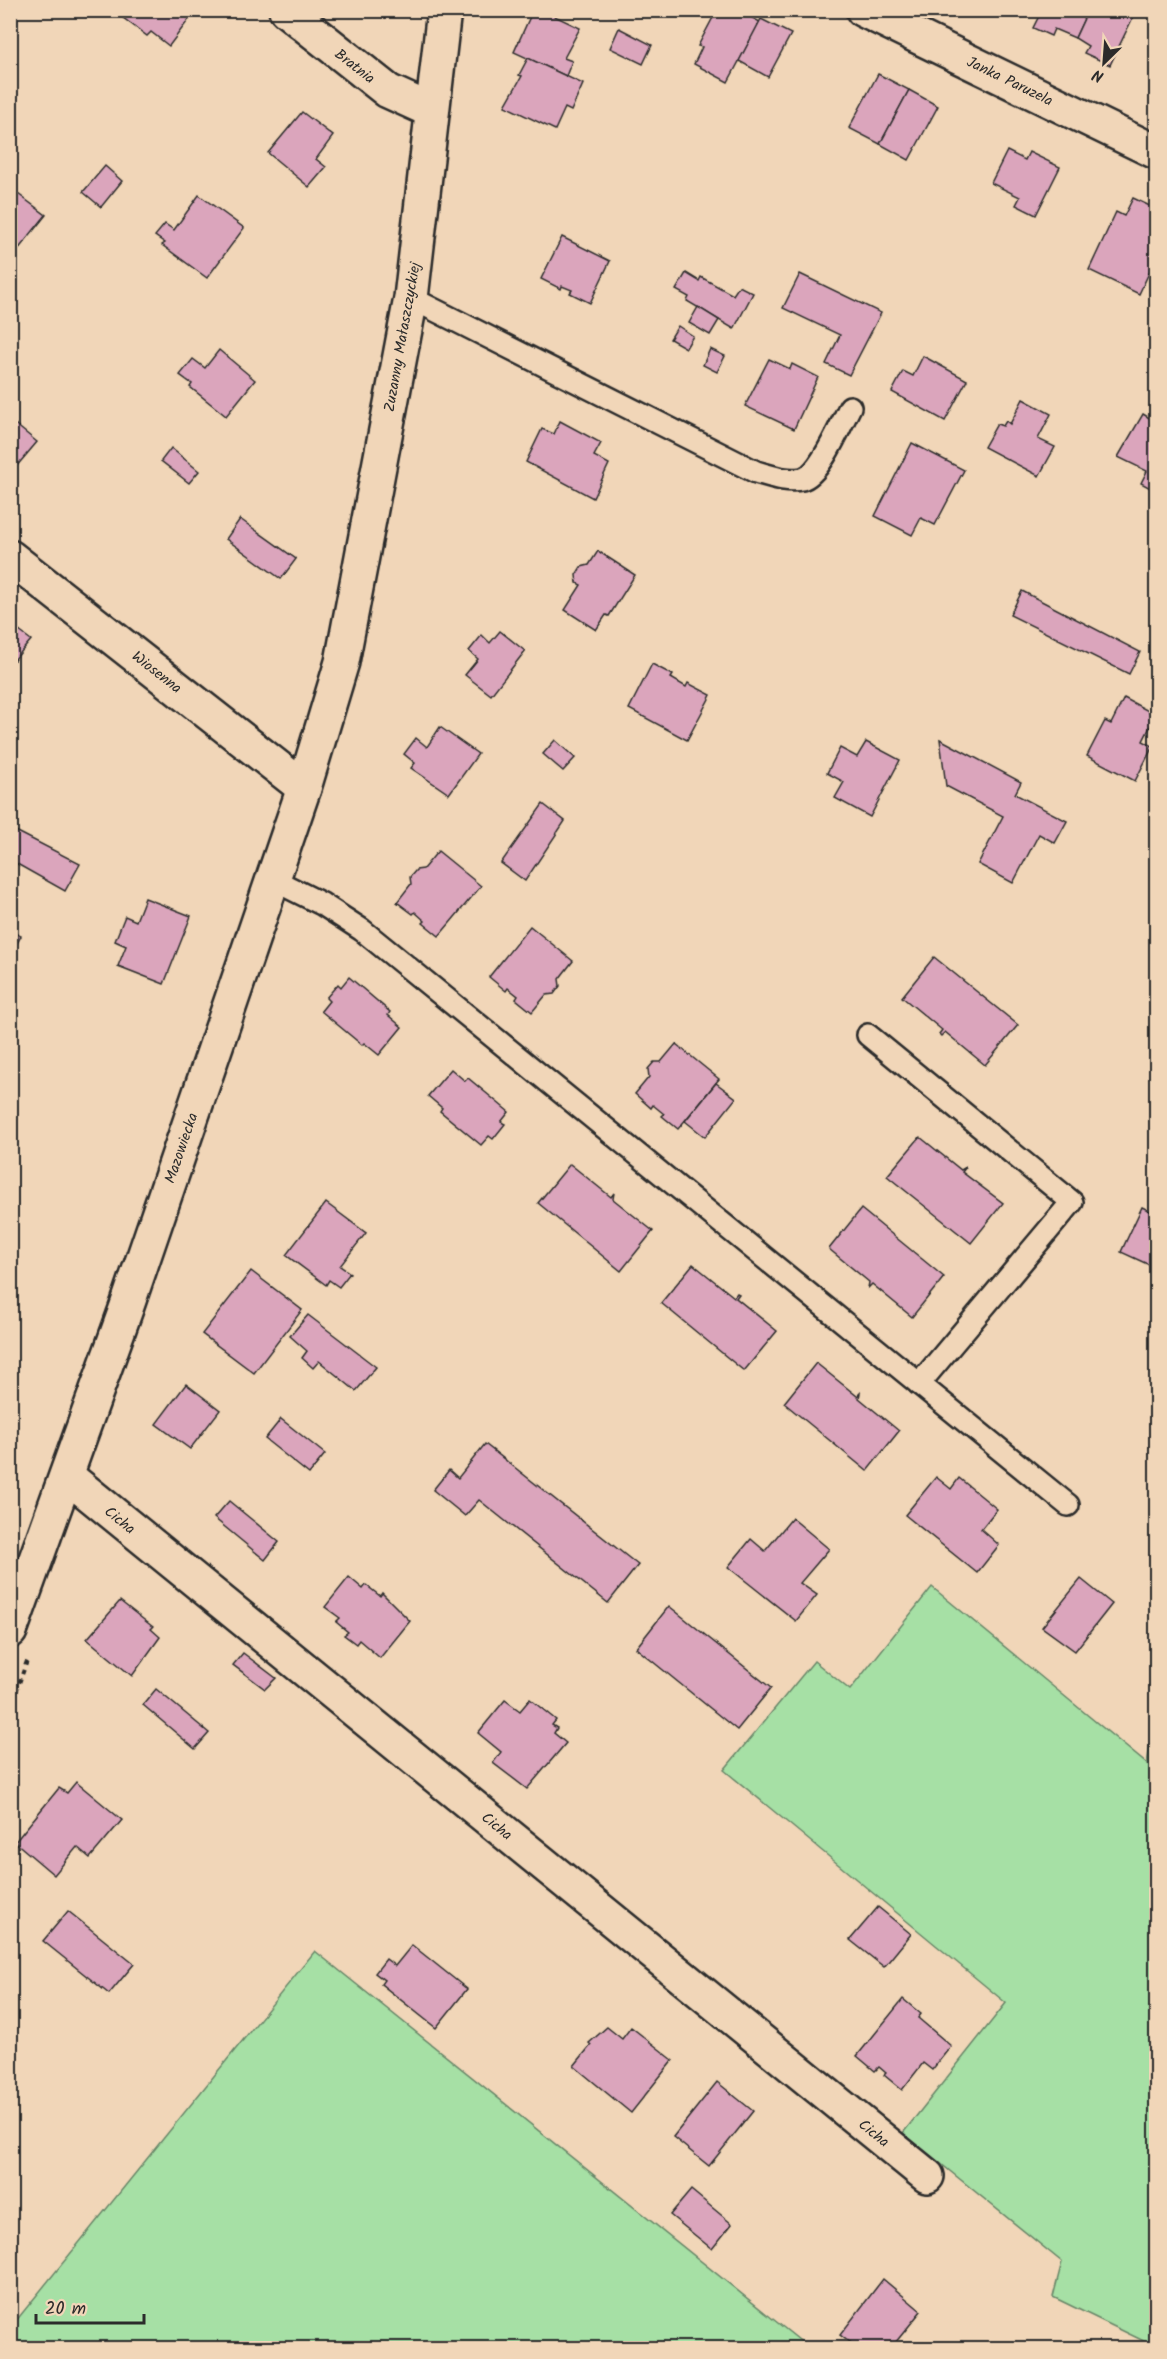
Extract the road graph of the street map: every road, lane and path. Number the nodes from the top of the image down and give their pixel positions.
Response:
1 (286, 10) edge
2 (444, 10) edge
3 (863, 10) edge
4 (432, 111) junction
5 (1156, 152) edge
6 (411, 298) junction
7 (850, 407) dead end
8 (10, 557) edge
9 (342, 662) joint
10 (304, 788) junction
11 (272, 879) junction
12 (868, 1035) dead end
13 (919, 1384) junction
14 (67, 1476) junction
15 (1068, 1505) dead end
16 (10, 1631) edge
17 (927, 2176) dead end

1 - 4 street, Bratnia
2 - 4 street, Zuzanny Małaszczyckiej
3 - 5 street, Janka Paruzela
4 - 6 street, Zuzanny Małaszczyckiej
6 - 7 lane
6 - 9 street, Zuzanny Małaszczyckiej
8 - 10 street, Wiosenna
9 - 10 street, Mazowiecka
10 - 11 street, Mazowiecka
11 - 13 lane
11 - 14 street, Mazowiecka
12 - 13 lane
13 - 15 lane
14 - 16 street, Mazowiecka
14 - 17 street, Cicha

